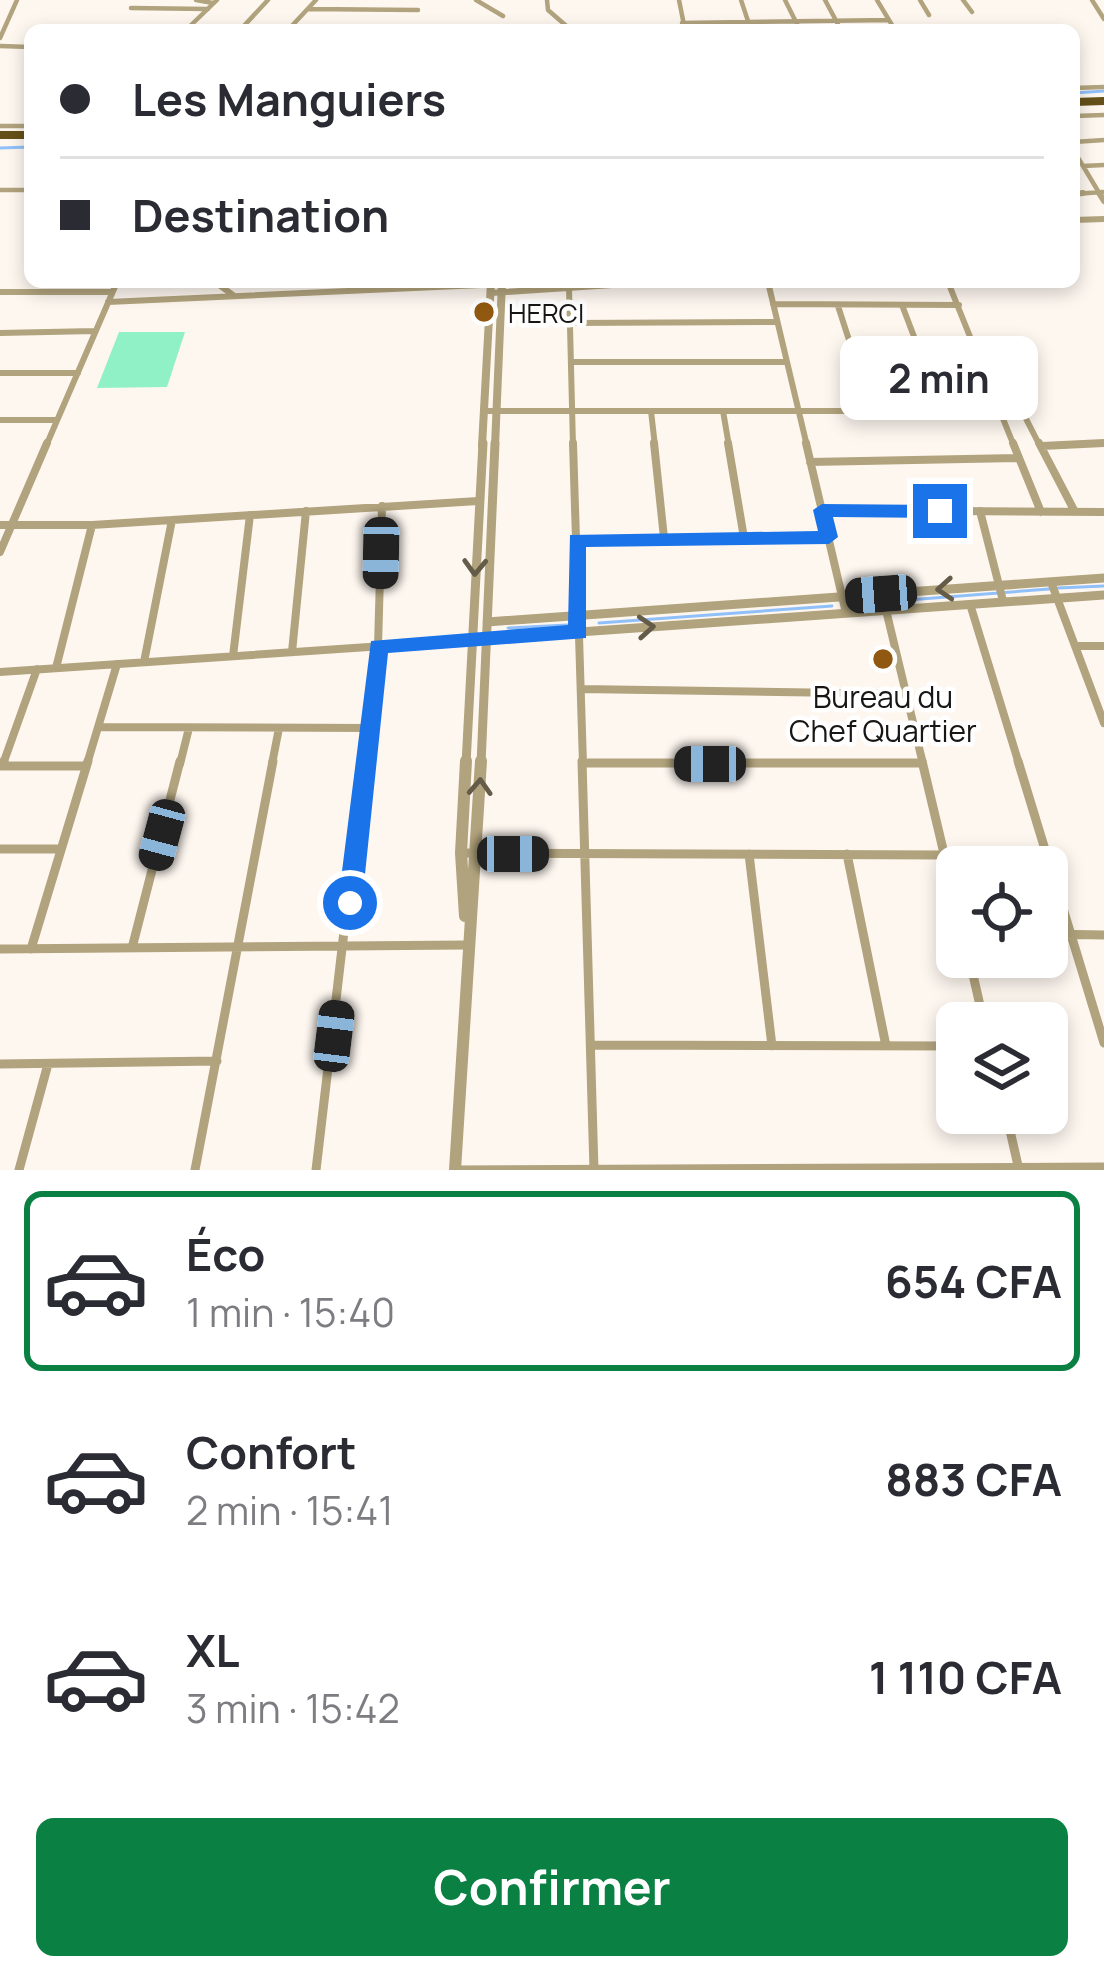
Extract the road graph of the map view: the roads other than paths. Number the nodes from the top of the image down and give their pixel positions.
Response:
1 (16, 0) edge
2 (196, 0) edge
3 (268, 0) edge
4 (316, 0) edge
5 (476, 0) edge
6 (548, 0) edge
7 (741, 0) edge
8 (785, 0) edge
9 (825, 0) edge
10 (877, 0) edge
11 (920, 0) edge
12 (963, 0) edge
13 (1092, 0) edge
14 (216, 2) edge
15 (131, 8) dead end
16 (1101, 8) edge
17 (208, 9) junction
18 (308, 9) junction
19 (418, 10) dead end
20 (972, 12) dead end
21 (929, 14) dead end
22 (502, 16) dead end
23 (1104, 19) edge
24 (796, 20) junction
25 (836, 20) junction
26 (889, 20) junction
27 (748, 21) junction
28 (192, 24) edge
29 (243, 24) edge
30 (294, 24) edge
31 (564, 24) edge
32 (709, 24) edge
33 (798, 24) edge
34 (838, 24) edge
35 (891, 24) edge
36 (2, 27) edge
37 (0, 42) edge
38 (1080, 159) edge
39 (1104, 165) edge
40 (1083, 166) junction
41 (1101, 192) edge
42 (1104, 201) edge
43 (114, 288) edge
44 (223, 288) edge
45 (294, 288) edge
46 (384, 288) edge
47 (497, 288) edge
48 (497, 288) edge
49 (569, 288) edge
50 (769, 288) edge
51 (951, 288) edge
52 (0, 292) edge
53 (112, 292) junction
54 (292, 295) junction
55 (236, 297) junction
56 (108, 302) junction
57 (773, 304) junction
58 (902, 305) junction
59 (959, 305) junction
60 (838, 306) junction
61 (777, 322) junction
62 (570, 323) junction
63 (95, 332) junction
64 (0, 333) edge
65 (572, 362) junction
66 (786, 362) junction
67 (78, 373) junction
68 (0, 374) edge
69 (484, 411) junction
70 (497, 411) junction
71 (573, 411) junction
72 (651, 411) junction
73 (723, 411) junction
74 (797, 411) junction
75 (872, 411) junction
76 (943, 411) junction
77 (998, 411) junction
78 (0, 420) edge
79 (57, 420) junction
80 (1104, 443) edge
81 (1042, 446) junction
82 (1017, 458) junction
83 (810, 462) junction
84 (478, 501) junction
85 (382, 506) junction
86 (822, 510) junction
87 (306, 511) junction
88 (980, 512) junction
89 (1041, 512) junction
90 (1075, 512) junction
91 (1104, 512) edge
92 (250, 515) junction
93 (172, 520) junction
94 (0, 525) edge
95 (12, 525) junction
96 (92, 525) junction
97 (829, 537) junction
98 (664, 538) junction
99 (744, 538) junction
100 (576, 540) junction
101 (0, 552) edge
102 (1104, 578) edge
103 (1051, 582) junction
104 (998, 585) junction
105 (1104, 595) edge
106 (842, 597) junction
107 (1057, 598) junction
108 (1003, 602) junction
109 (970, 604) junction
110 (886, 610) junction
111 (846, 613) junction
112 (578, 615) junction
113 (488, 622) junction
114 (473, 623) junction
115 (579, 632) junction
116 (487, 639) junction
117 (472, 640) junction
118 (378, 646) junction
119 (1075, 646) junction
120 (1104, 646) edge
121 (292, 652) junction
122 (233, 656) junction
123 (144, 662) junction
124 (117, 664) junction
125 (56, 668) junction
126 (37, 669) junction
127 (0, 672) edge
128 (580, 689) junction
129 (906, 694) junction
130 (1104, 723) edge
131 (98, 728) junction
132 (189, 728) junction
133 (279, 728) junction
134 (370, 728) junction
135 (922, 763) junction
136 (583, 764) junction
137 (1, 766) edge
138 (86, 766) junction
139 (942, 846) edge
140 (0, 849) edge
141 (61, 849) junction
142 (461, 854) junction
143 (477, 854) junction
144 (585, 854) junction
145 (749, 854) junction
146 (847, 854) junction
147 (936, 855) edge
148 (1071, 934) junction
149 (1104, 935) edge
150 (466, 945) junction
151 (345, 946) junction
152 (238, 947) junction
153 (132, 948) junction
154 (0, 949) edge
155 (31, 949) junction
156 (1104, 1042) edge
157 (591, 1045) junction
158 (772, 1046) junction
159 (886, 1046) junction
160 (936, 1046) edge
161 (217, 1060) junction
162 (0, 1064) edge
163 (48, 1064) junction
164 (1011, 1134) edge
165 (1104, 1167) edge
166 (594, 1169) edge
167 (789, 1169) edge
168 (894, 1169) edge
169 (1019, 1169) edge
170 (20, 1170) edge
171 (195, 1170) edge
172 (316, 1170) edge
173 (454, 1170) edge

1 - 36 street
2 - 14 street
3 - 29 street
4 - 18 street
5 - 22 street
6 - 31 street
7 - 27 street
8 - 24 street
9 - 25 street
10 - 26 street
11 - 21 street
12 - 20 street
13 - 16 street
14 - 17 street
15 - 17 street
16 - 23 street
17 - 28 street
18 - 19 street
18 - 30 street
24 - 25 street
24 - 27 street
24 - 33 street
25 - 26 street
25 - 34 street
26 - 35 street
27 - 32 street
36 - 37 street
38 - 40 street
39 - 40 street
40 - 41 street
41 - 42 street
43 - 53 street
44 - 55 street
45 - 54 street
46 - 54 street
47 - 69 street
48 - 70 street
49 - 62 street
50 - 57 street
51 - 59 street
52 - 53 street
53 - 56 street
54 - 55 street
55 - 56 street
56 - 63 street
57 - 60 street
57 - 61 street
58 - 59 street
58 - 60 street
58 - 76 street
59 - 77 street
60 - 75 street
61 - 62 street
61 - 66 street
62 - 65 street
63 - 64 street
63 - 67 street
65 - 66 street
65 - 71 street
66 - 74 street
67 - 68 street
67 - 79 street
69 - 70 street
69 - 84 street
70 - 71 street
70 - 113 street
71 - 72 street
71 - 100 street
72 - 73 street
72 - 98 street
73 - 74 street
73 - 99 street
74 - 75 street
74 - 83 street
75 - 76 street
76 - 77 street
77 - 81 street
77 - 82 street
78 - 79 street
79 - 95 street
80 - 81 street
81 - 90 street
82 - 83 street
82 - 89 street
83 - 86 street
84 - 85 street
84 -> 114 street
85 - 87 street
85 - 118 street
86 - 88 street
86 - 97 street
87 - 92 street
87 - 121 street
88 - 89 street
88 - 104 street
89 - 90 street
90 - 91 street
92 - 93 street
92 - 122 street
93 - 96 street
93 - 123 street
94 - 95 street
95 - 96 street
95 - 101 street
96 - 125 street
97 - 99 street
97 - 106 street
98 - 99 street
98 - 100 street
100 - 112 street
102 - 103 street
103 - 104 street
103 - 107 street
104 -> 106 street
104 - 108 street
105 - 107 street
106 - 111 street
106 - 112 street
107 - 108 street
107 - 119 street
108 - 109 street
109 - 110 street
109 - 148 street
110 - 111 street
110 - 129 street
115 -> 111 street
112 - 113 street
112 - 115 street
113 - 114 street
113 - 116 street
114 - 117 street
115 - 116 street
115 - 128 street
116 - 117 street
143 -> 116 street
117 - 118 street
117 - 142 street
118 - 121 street
118 - 134 street
119 - 120 street
119 - 130 street
121 - 122 street
122 - 123 street
123 - 124 street
124 - 125 street
124 - 131 street
125 - 126 street
126 - 127 street
126 - 137 street
128 - 129 street
128 - 136 street
129 - 135 street
131 - 132 street
131 - 138 street
132 - 133 street
132 - 153 street
133 - 134 street
133 - 152 street
134 - 151 street
135 - 136 street
135 - 139 street
136 - 144 street
137 - 138 street
138 - 141 street
140 - 141 street
141 - 155 street
142 - 143 street
142 - 150 street
143 - 144 street
143 - 150 street
144 - 145 street
144 - 157 street
145 - 146 street
145 - 158 street
146 - 147 street
146 - 159 street
148 - 149 street
148 - 156 street
150 - 151 street
150 - 173 street
151 - 152 street
151 - 172 street
152 - 153 street
152 - 161 street
153 - 155 street
154 - 155 street
157 - 158 street
157 - 166 street
158 - 159 street
159 - 160 street
161 - 163 street
161 - 171 street
162 - 163 street
163 - 170 street
164 - 169 street
165 - 169 street
166 - 167 street
166 - 173 street
167 - 168 street
168 - 169 street

